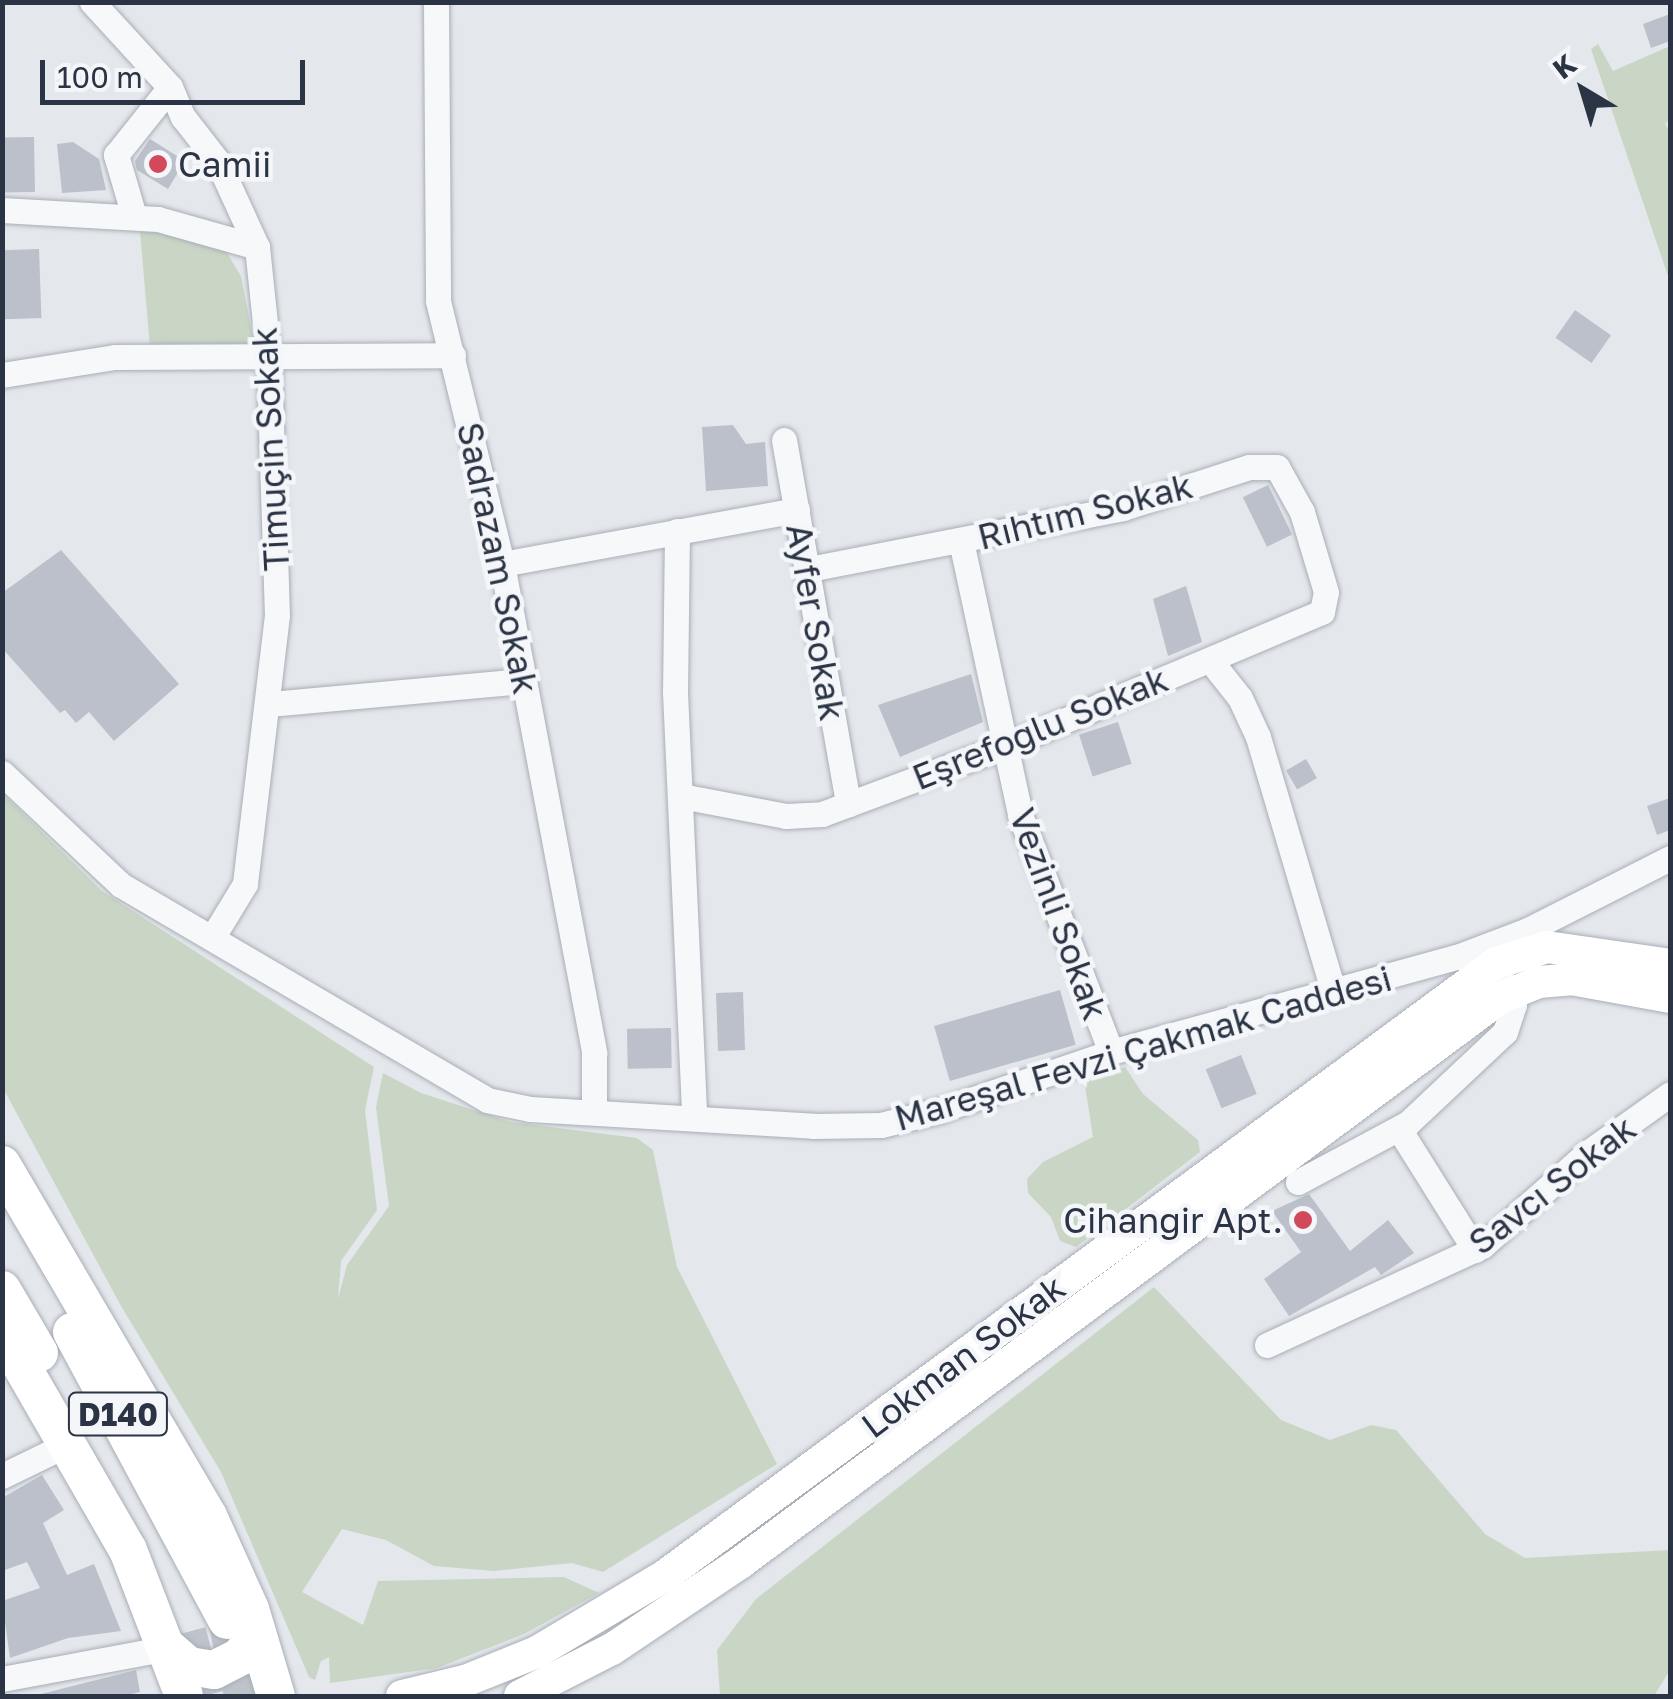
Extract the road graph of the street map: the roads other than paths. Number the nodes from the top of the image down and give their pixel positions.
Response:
1 (92, 2) edge
2 (436, 2) edge
3 (170, 88) junction
4 (2, 210) edge
5 (134, 216) junction
6 (257, 247) junction
7 (453, 354) junction
8 (268, 355) junction
9 (2, 375) edge
10 (784, 440) dead end
11 (798, 510) junction
12 (677, 532) junction
13 (961, 541) junction
14 (1308, 543) joint
15 (502, 564) junction
16 (810, 569) junction
17 (1210, 660) junction
18 (524, 682) junction
19 (270, 704) junction
20 (1002, 747) junction
21 (2, 772) edge
22 (680, 796) junction
23 (848, 804) junction
24 (1670, 858) edge
25 (212, 938) junction
26 (1670, 965) edge
27 (1498, 968) junction
28 (1332, 991) junction
29 (1670, 998) edge
30 (1111, 1052) junction
31 (1670, 1094) edge
32 (594, 1112) junction
33 (694, 1115) junction
34 (1398, 1129) junction
35 (2, 1165) edge
36 (1298, 1182) dead end
37 (2, 1212) edge
38 (1475, 1250) junction
39 (2, 1290) edge
40 (2, 1332) edge
41 (1267, 1344) dead end
42 (68, 1444) junction
43 (2, 1476) edge
44 (242, 1626) junction
45 (178, 1640) junction
46 (2, 1679) edge
47 (184, 1696) edge
48 (276, 1696) edge
49 (402, 1696) edge
50 (520, 1696) edge

1 - 3 street, Timuçin Sokak
2 - 7 street, Sadrazam Sokak
3 - 5 street
3 - 6 street, Timuçin Sokak
4 - 5 street
5 - 6 street
6 - 8 street, Timuçin Sokak
7 - 8 street
7 - 15 street, Sadrazam Sokak
8 - 9 street
8 - 19 street, Timuçin Sokak
10 - 11 street, Ayfer Sokak
11 - 12 street
11 - 16 street, Ayfer Sokak
12 - 15 street
12 - 22 street
13 - 14 street, Rıhtım Sokak
13 - 16 street, Rıhtım Sokak
13 - 20 street, Vezinli Sokak
14 - 17 street, Eşrefoğlu Sokak
15 - 18 street, Sadrazam Sokak
16 - 23 street, Ayfer Sokak
17 - 20 street, Eşrefoğlu Sokak
17 - 28 street
18 - 19 street
18 - 32 street, Sadrazam Sokak
19 - 25 street, Timuçin Sokak
20 - 23 street, Eşrefoğlu Sokak
20 - 30 street, Vezinli Sokak
21 - 25 street, Mareşal Fevzi Çakmak Caddesi
22 - 23 street, Eşrefoğlu Sokak
22 - 33 street
24 - 27 street
25 - 32 street, Mareşal Fevzi Çakmak Caddesi
26 - 27 main road, Mareşal Fevzi Çakmak Caddesi
27 - 28 street, Mareşal Fevzi Çakmak Caddesi
27 - 29 main road, Mareşal Fevzi Çakmak Caddesi
27 - 34 street
27 - 49 main road, Lokman Sokak
27 - 50 main road, Lokman Sokak
28 - 30 street, Mareşal Fevzi Çakmak Caddesi
30 - 33 street, Mareşal Fevzi Çakmak Caddesi
31 - 38 street, Savcı Sokak
32 - 33 street, Mareşal Fevzi Çakmak Caddesi
34 - 36 street
34 - 38 street
35 - 44 highway
37 - 44 highway, D140
38 - 41 street, Savcı Sokak
39 - 45 highway, D140
40 - 42 highway
42 - 43 street
42 - 45 highway
44 - 45 highway
44 - 48 highway
45 - 46 street
45 - 47 highway

